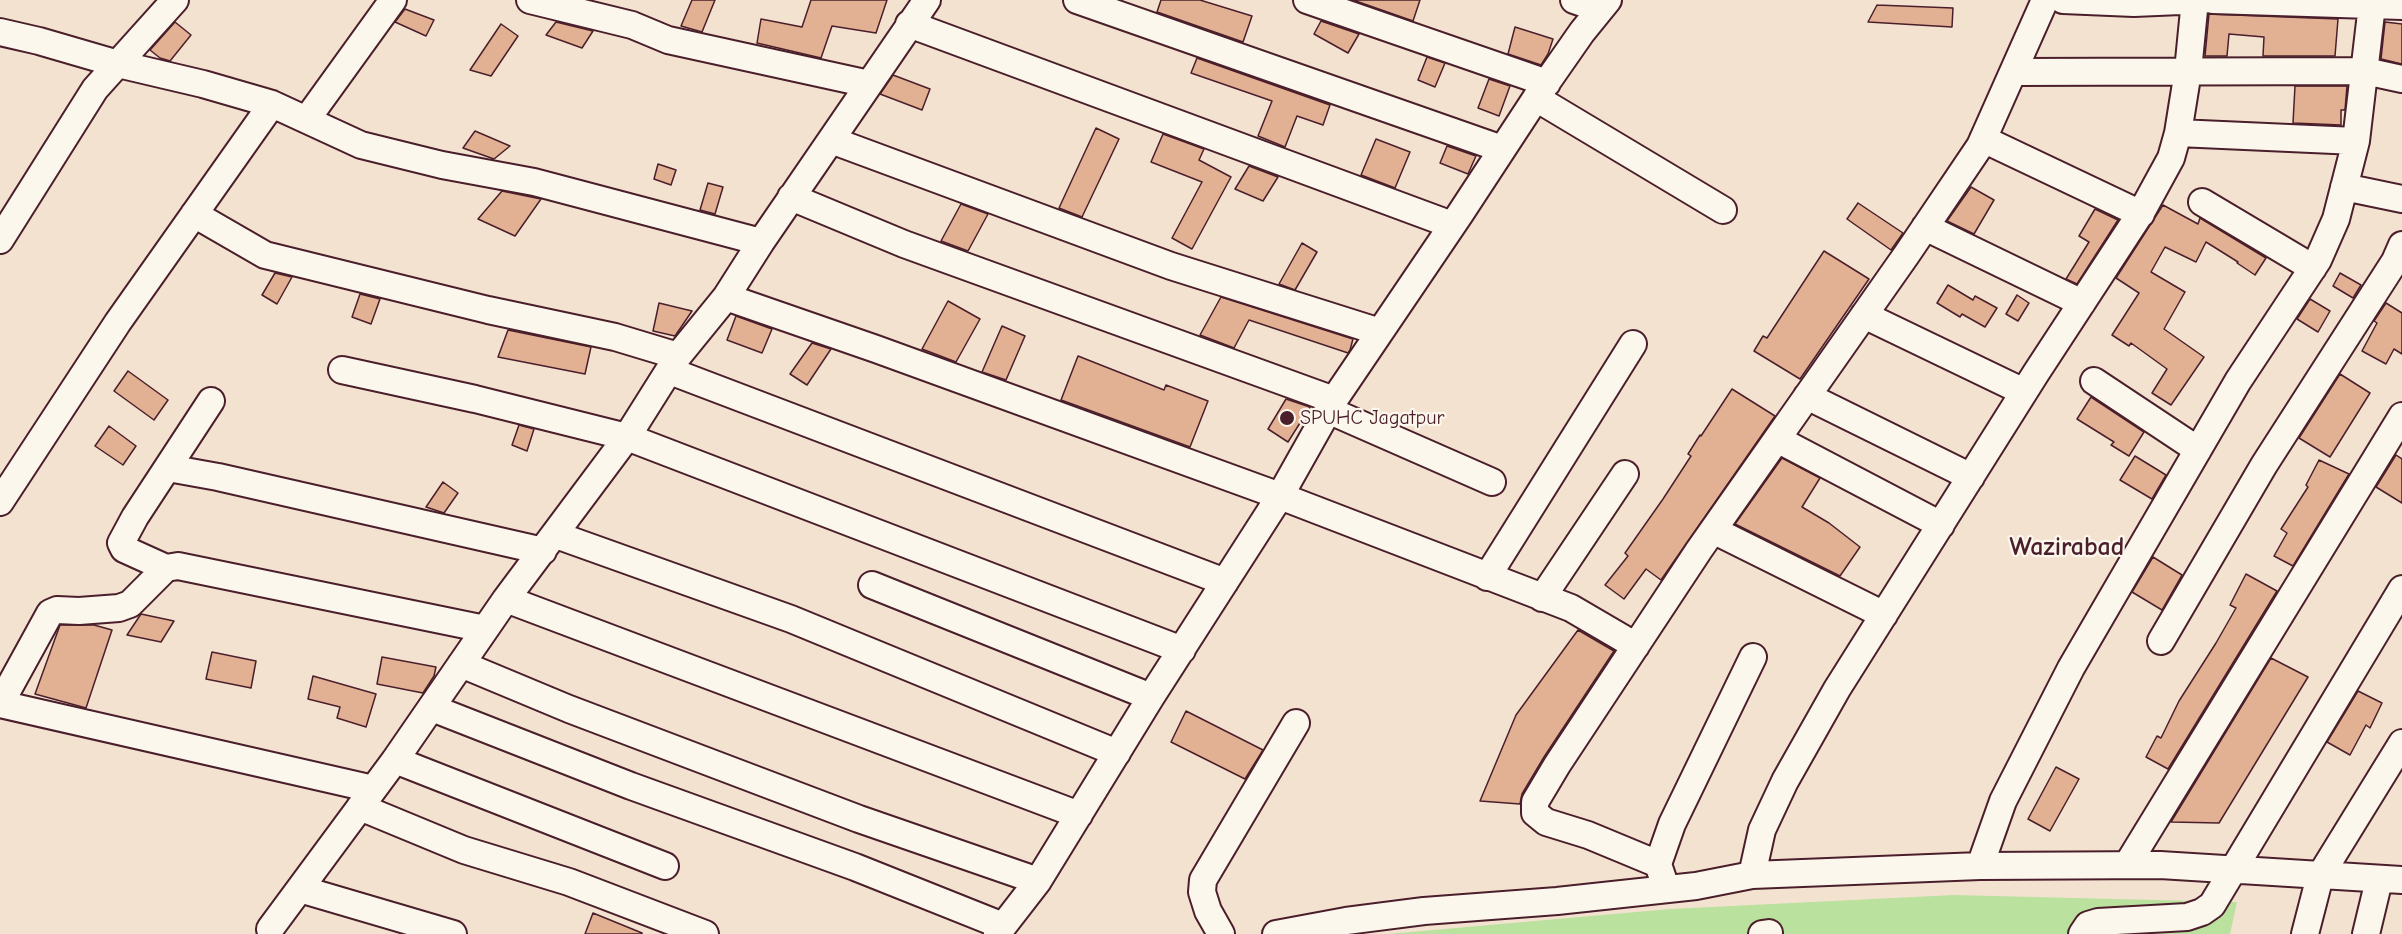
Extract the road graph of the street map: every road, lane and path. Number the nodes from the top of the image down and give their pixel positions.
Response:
1 (175, 0) edge
2 (393, 0) edge
3 (530, 0) edge
4 (927, 0) edge
5 (1077, 0) edge
6 (1307, 0) edge
7 (1574, 0) edge
8 (2044, 0) edge
9 (2063, 0) edge
10 (2195, 0) edge
11 (2204, 0) edge
12 (2213, 0) edge
13 (2232, 0) edge
14 (1604, 5) edge
15 (2372, 5) junction
16 (2402, 6) edge
17 (909, 24) junction
18 (0, 32) edge
19 (118, 64) junction
20 (2188, 71) junction
21 (2365, 71) junction
22 (2014, 72) junction
23 (2402, 79) edge
24 (869, 84) junction
25 (1541, 90) junction
26 (272, 104) junction
27 (307, 119) junction
28 (2178, 133) junction
29 (1983, 139) junction
30 (831, 140) junction
31 (2356, 141) junction
32 (1502, 149) junction
33 (2344, 187) junction
34 (792, 197) junction
35 (2402, 199) edge
36 (2202, 202) dead end
37 (1723, 210) dead end
38 (194, 214) junction
39 (2141, 214) junction
40 (1452, 225) junction
41 (1925, 227) junction
42 (0, 240) edge
43 (761, 242) junction
44 (2402, 245) edge
45 (2313, 268) junction
46 (726, 297) junction
47 (2082, 303) junction
48 (1864, 315) junction
49 (1380, 332) junction
50 (1633, 344) dead end
51 (674, 363) junction
52 (342, 370) dead end
53 (2094, 381) dead end
54 (2024, 392) junction
55 (1807, 396) junction
56 (211, 401) dead end
57 (1331, 405) junction
58 (2402, 416) edge
59 (627, 437) junction
60 (1777, 439) junction
61 (2198, 450) junction
62 (168, 468) junction
63 (1625, 474) dead end
64 (1971, 477) junction
65 (1492, 482) dead end
66 (1280, 496) junction
67 (0, 502) edge
68 (1941, 525) junction
69 (1713, 530) junction
70 (549, 543) junction
71 (166, 568) junction
72 (1487, 577) junction
73 (1225, 582) junction
74 (872, 585) dead end
75 (2402, 589) edge
76 (1542, 598) junction
77 (506, 599) junction
78 (1884, 615) junction
79 (485, 629) junction
80 (2161, 641) dead end
81 (1636, 646) junction
82 (1182, 650) junction
83 (1753, 657) dead end
84 (461, 664) junction
85 (1151, 697) junction
86 (0, 704) edge
87 (432, 708) junction
88 (1296, 723) dead end
89 (2402, 743) edge
90 (1117, 753) junction
91 (395, 760) junction
92 (367, 798) junction
93 (1079, 815) junction
94 (2127, 865) junction
95 (665, 866) dead end
96 (1980, 866) junction
97 (2233, 870) junction
98 (1752, 875) junction
99 (1662, 876) junction
100 (2320, 876) junction
101 (2390, 880) edge
102 (1038, 881) junction
103 (300, 889) junction
104 (270, 929) dead end
105 (1000, 930) edge
106 (453, 934) edge
107 (705, 934) edge
108 (1221, 934) edge
109 (1276, 934) edge
110 (2082, 934) edge
111 (2305, 934) edge
112 (2366, 934) edge

1 - 19 street
2 - 27 street
3 - 24 street
4 - 17 street
5 - 32 street
6 - 25 street
7 - 14 street
8 - 22 street
9 - 10 street
10 - 11 street
10 - 20 street
12 - 13 street
13 - 15 street
14 - 25 street
15 - 16 street
15 - 21 street
17 - 24 street
17 - 40 street
18 - 19 street
19 - 26 street
19 - 42 street
20 - 21 street
20 - 22 street
20 - 28 street
21 - 23 street
21 - 31 street
22 - 29 street
24 - 30 street
25 - 32 street
25 - 37 street
26 - 27 street
26 - 38 street
27 - 43 street
28 - 31 street
28 - 39 street
29 - 39 street
29 - 41 street
30 - 34 street
30 - 49 street
31 - 33 street
32 - 40 street
33 - 35 street
33 - 45 street
34 - 43 street
34 - 57 street
36 - 45 street
38 - 51 street
38 - 67 street
39 - 47 street
40 - 49 street
41 - 47 street
41 - 48 street
43 - 46 street
44 - 80 street
45 - 61 street
46 - 51 street
46 - 66 street
47 - 54 street
48 - 54 street
48 - 55 street
49 - 57 street
50 - 72 street
51 - 59 street
51 - 73 street
52 - 59 street
53 - 61 street
54 - 64 street
55 - 60 street
55 - 64 street
56 - 62 street
57 - 65 street
57 - 66 street
58 - 94 street
59 - 70 street
59 - 82 street
60 - 68 street
60 - 69 street
61 - 96 street
62 - 70 street
62 - 71 street
63 - 76 street
64 - 68 street
66 - 72 street
66 - 73 street
68 - 78 street
69 - 78 street
69 - 81 street
70 - 77 street
70 - 90 street
71 - 79 street
71 - 86 street
72 - 76 street
73 - 82 street
74 - 85 street
75 - 97 street
76 - 81 street
77 - 79 street
77 - 93 street
78 - 98 street
79 - 84 street
81 - 99 street
82 - 85 street
83 - 99 street
84 - 87 street
84 - 102 street
85 - 90 street
86 - 92 street
87 - 91 street
87 - 105 street
88 - 108 street
89 - 100 street
90 - 93 street
91 - 92 street
91 - 95 street
92 - 103 street
92 - 107 street
93 - 102 street
94 - 96 street
94 - 97 street
96 - 98 street
97 - 100 street
97 - 110 street
98 - 99 street
99 - 109 street
100 - 101 street
100 - 111 street
101 - 112 street
102 - 105 street
103 - 104 street
103 - 106 street

